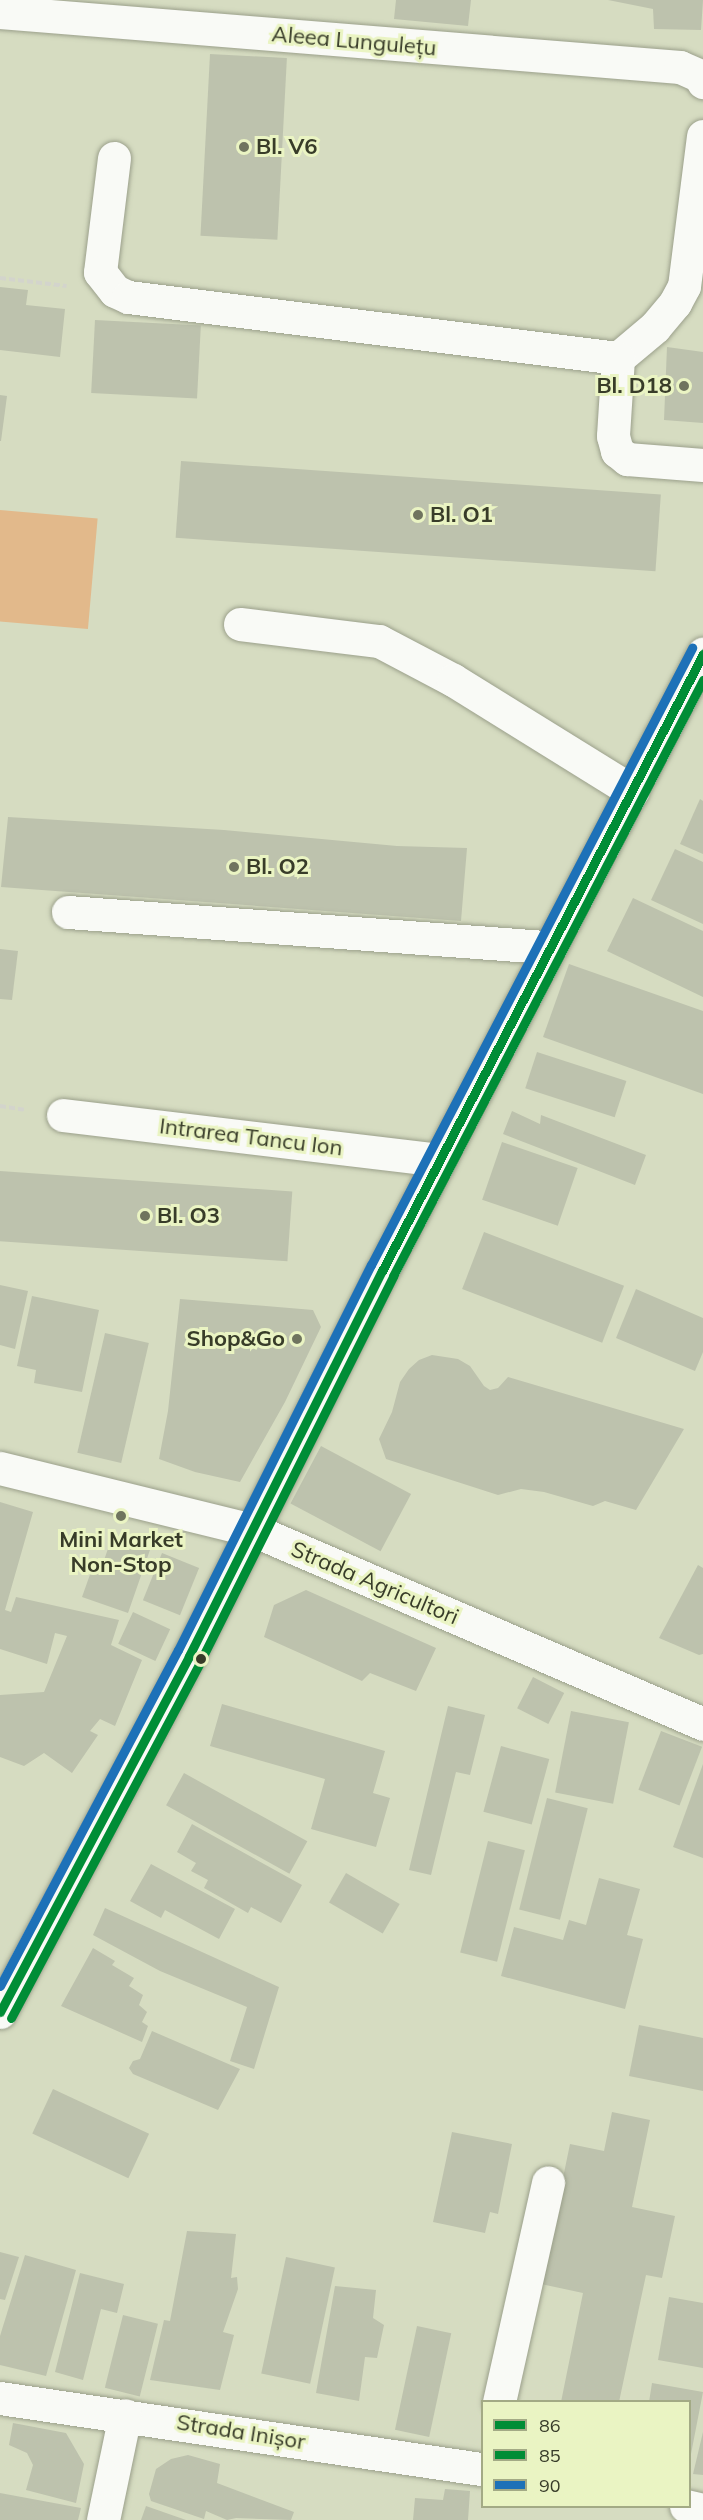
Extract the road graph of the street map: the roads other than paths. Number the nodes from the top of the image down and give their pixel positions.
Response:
1 (0, 12) edge
2 (703, 82) edge
3 (703, 136) edge
4 (114, 158) dead end
5 (618, 358) junction
6 (703, 465) edge
7 (240, 624) dead end
8 (703, 654) edge
9 (632, 791) junction
10 (68, 912) dead end
11 (549, 947) junction
12 (63, 1115) dead end
13 (439, 1160) junction
14 (0, 1468) edge
15 (253, 1530) junction
16 (703, 1724) edge
17 (0, 2012) edge
18 (548, 2182) dead end
19 (0, 2398) edge
20 (499, 2400) edge
21 (125, 2415) junction
22 (481, 2469) edge
23 (103, 2520) edge

1 - 2 street, Aleea Lungulețu
3 - 5 street
4 - 5 street
5 - 6 street
7 - 9 street
8 - 9 street
9 - 11 street
10 - 11 street
11 - 13 street
12 - 13 street, Intrarea Tancu Ion
13 - 15 street
14 - 15 street, Strada Agricultori
15 - 16 street, Strada Agricultori
15 - 17 street
18 - 20 street
19 - 21 street, Strada Inișor
21 - 22 street, Strada Inișor
21 - 23 street

